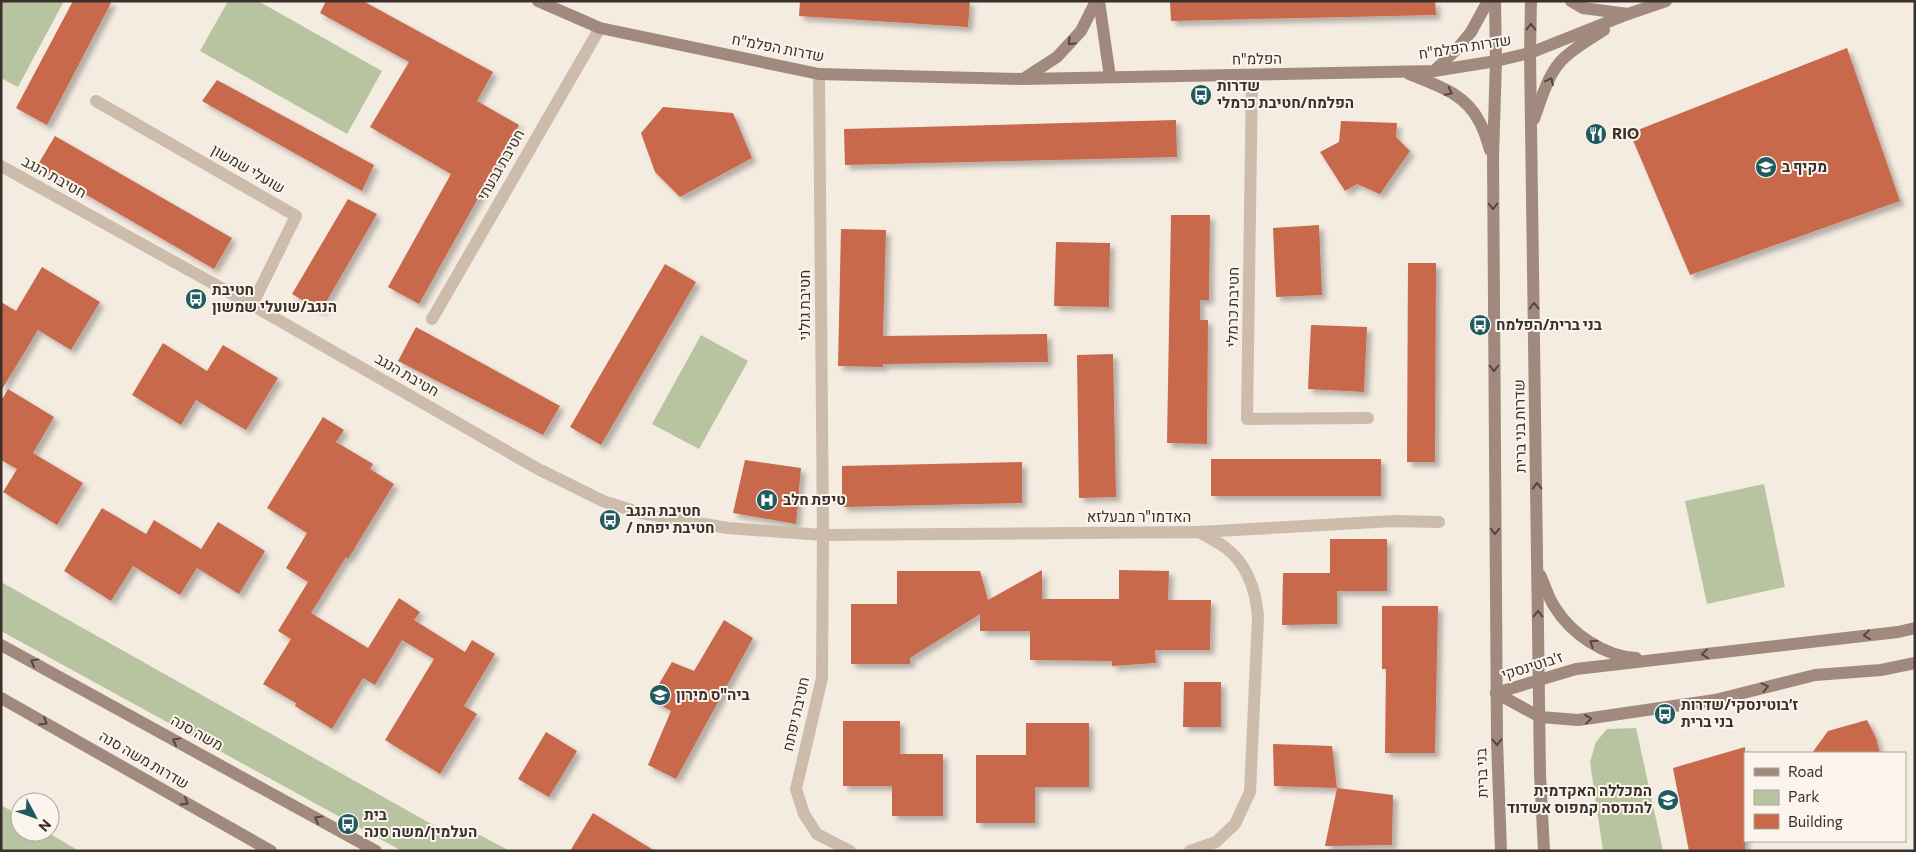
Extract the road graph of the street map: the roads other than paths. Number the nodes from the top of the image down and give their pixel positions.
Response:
1 (538, 1) edge
2 (1097, 1) edge
3 (1488, 1) edge
4 (1495, 1) edge
5 (1531, 1) edge
6 (1571, 1) edge
7 (1666, 1) edge
8 (1628, 14) junction
9 (600, 28) junction
10 (1530, 53) junction
11 (1496, 61) junction
12 (1434, 71) junction
13 (1405, 72) junction
14 (819, 74) junction
15 (1252, 75) junction
16 (1110, 77) junction
17 (1024, 79) junction
18 (96, 101) dead end
19 (1532, 126) junction
20 (1493, 157) junction
21 (1, 166) edge
22 (252, 305) junction
23 (432, 319) dead end
24 (1368, 418) dead end
25 (1439, 522) dead end
26 (1199, 532) junction
27 (823, 535) junction
28 (1538, 570) junction
29 (1915, 628) edge
30 (1, 645) edge
31 (1656, 660) junction
32 (1915, 663) edge
33 (1539, 681) junction
34 (1496, 693) junction
35 (1, 698) edge
36 (1540, 716) junction
37 (1216, 842) junction
38 (271, 851) edge
39 (376, 851) edge
40 (850, 851) edge
41 (1190, 851) edge
42 (1226, 851) edge
43 (1501, 851) edge
44 (1544, 851) edge

1 - 9 main road, שדרות הפלמ"ח
2 - 16 main road
2 -> 17 main road
3 - 12 main road
4 - 11 main road
10 -> 5 main road, שדרות בני ברית
6 - 8 main road
7 - 8 main road
8 - 10 main road, שדרות הפלמ"ח
19 -> 8 main road
9 - 14 main road, שדרות הפלמ"ח
9 - 23 street, חטיבת גבעתי
10 - 11 main road, שדרות הפלמ"ח
10 - 19 main road, שדרות בני ברית
11 - 12 main road, שדרות הפלמ"ח
11 - 20 main road, שדרות בני ברית
12 - 13 main road, שדרות הפלמ"ח
13 - 15 main road, הפלמ"ח
13 -> 20 main road
14 - 17 main road, שדרות הפלמ"ח
14 - 27 street, חטיבת גולני
15 - 16 main road, הפלמ"ח
15 - 24 street, חטיבת כרמלי
16 - 17 main road, שדרות הפלמ"ח
18 - 22 street, שועלי שמשון
28 -> 19 main road, שדרות בני ברית
20 -> 34 main road, שדרות בני ברית
21 - 22 street, חטיבת הנגב
22 - 27 street, חטיבת הנגב
25 - 26 street
26 - 27 street, האדמו"ר מבעלזא
26 - 37 street, האדמו"ר מבעלזא
27 - 40 street, חטיבת יפתח
31 -> 28 main road
33 -> 28 main road, שדרות בני ברית
29 -> 31 main road, ז'בוטינסקי
39 -> 30 main road, משה סנה
31 - 33 main road, ז'בוטינסקי
36 -> 32 main road, ז'בוטינסקי
33 - 34 main road, ז'בוטינסקי
33 - 36 main road, שדרות בני ברית
34 - 36 main road, ז'בוטינסקי
34 -> 43 main road, בני ברית
35 -> 38 main road, שדרות משה סנה
36 - 44 main road, שדרות בני ברית
37 - 41 street, האדמו"ר מבעלזא
37 - 42 street

